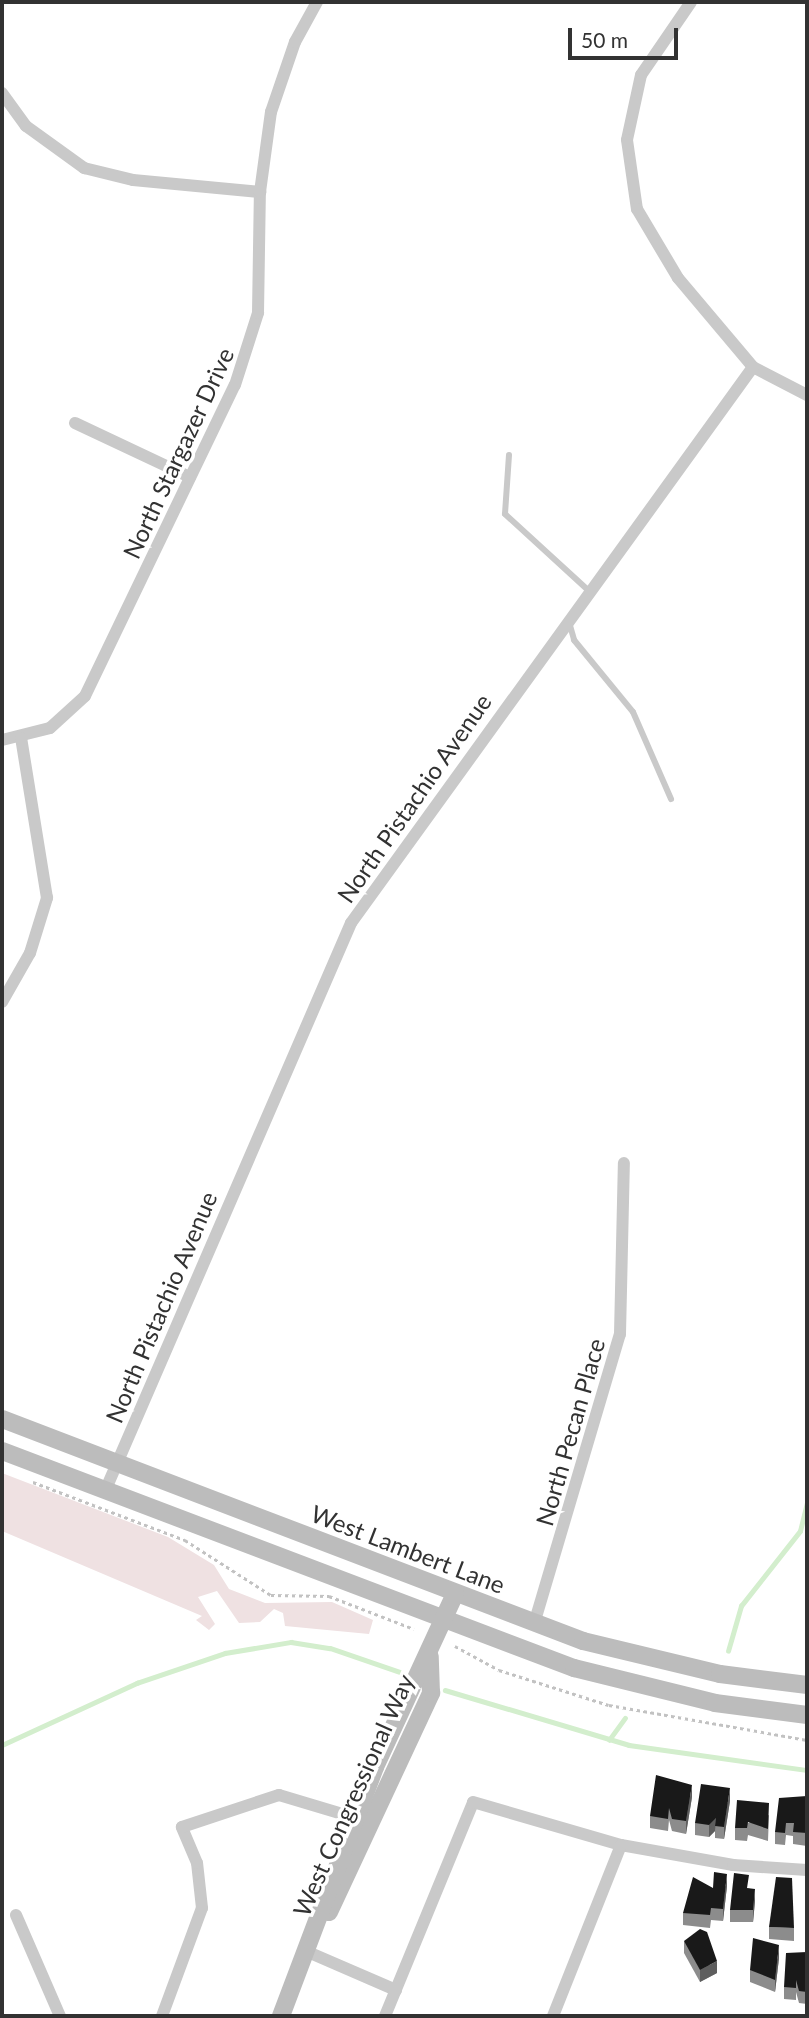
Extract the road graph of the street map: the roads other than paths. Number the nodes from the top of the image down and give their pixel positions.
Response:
1 (317, 2) edge
2 (691, 2) edge
3 (2, 93) edge
4 (260, 192) junction
5 (753, 367) junction
6 (807, 396) edge
7 (75, 423) dead end
8 (509, 455) dead end
9 (190, 477) junction
10 (589, 591) junction
11 (568, 620) junction
12 (21, 738) junction
13 (2, 740) edge
14 (671, 799) dead end
15 (2, 1002) edge
16 (624, 1163) dead end
17 (2, 1419) edge
18 (2, 1451) edge
19 (116, 1463) junction
20 (105, 1491) junction
21 (454, 1594) junction
22 (444, 1621) junction
23 (534, 1624) junction
24 (807, 1685) edge
25 (807, 1715) edge
26 (362, 1820) junction
27 (621, 1845) junction
28 (807, 1870) edge
29 (16, 1916) dead end
30 (308, 1952) junction
31 (396, 1990) junction
32 (60, 2016) edge
33 (162, 2016) edge
34 (281, 2016) edge
35 (385, 2016) edge
36 (552, 2016) edge

1 - 4 street, North Stargazer Drive
2 - 5 street
3 - 4 street
4 - 9 street, North Stargazer Drive
5 - 6 street
5 - 10 street, North Pistachio Avenue
7 - 9 street
8 - 10 lane
9 - 12 street, North Stargazer Drive
10 - 11 street, North Pistachio Avenue
11 - 14 lane
11 - 19 street, North Pistachio Avenue
12 - 13 street, North Stargazer Drive
12 - 15 street
16 - 23 street, North Pecan Place
17 - 19 main road, West Lambert Lane
18 - 20 main road
19 - 20 street, North Pistachio Avenue
19 - 21 main road, West Lambert Lane
20 - 22 main road
21 - 22 main road, West Congressional Way
21 - 23 main road, West Lambert Lane
22 - 25 main road
22 - 26 main road, West Congressional Way
23 - 24 main road, West Lambert Lane
26 - 30 main road, West Congressional Way
26 - 33 street
27 - 28 street
27 - 31 street
27 - 36 street
29 - 32 street
30 - 31 street
30 - 34 main road, West Congressional Way
31 - 35 street

